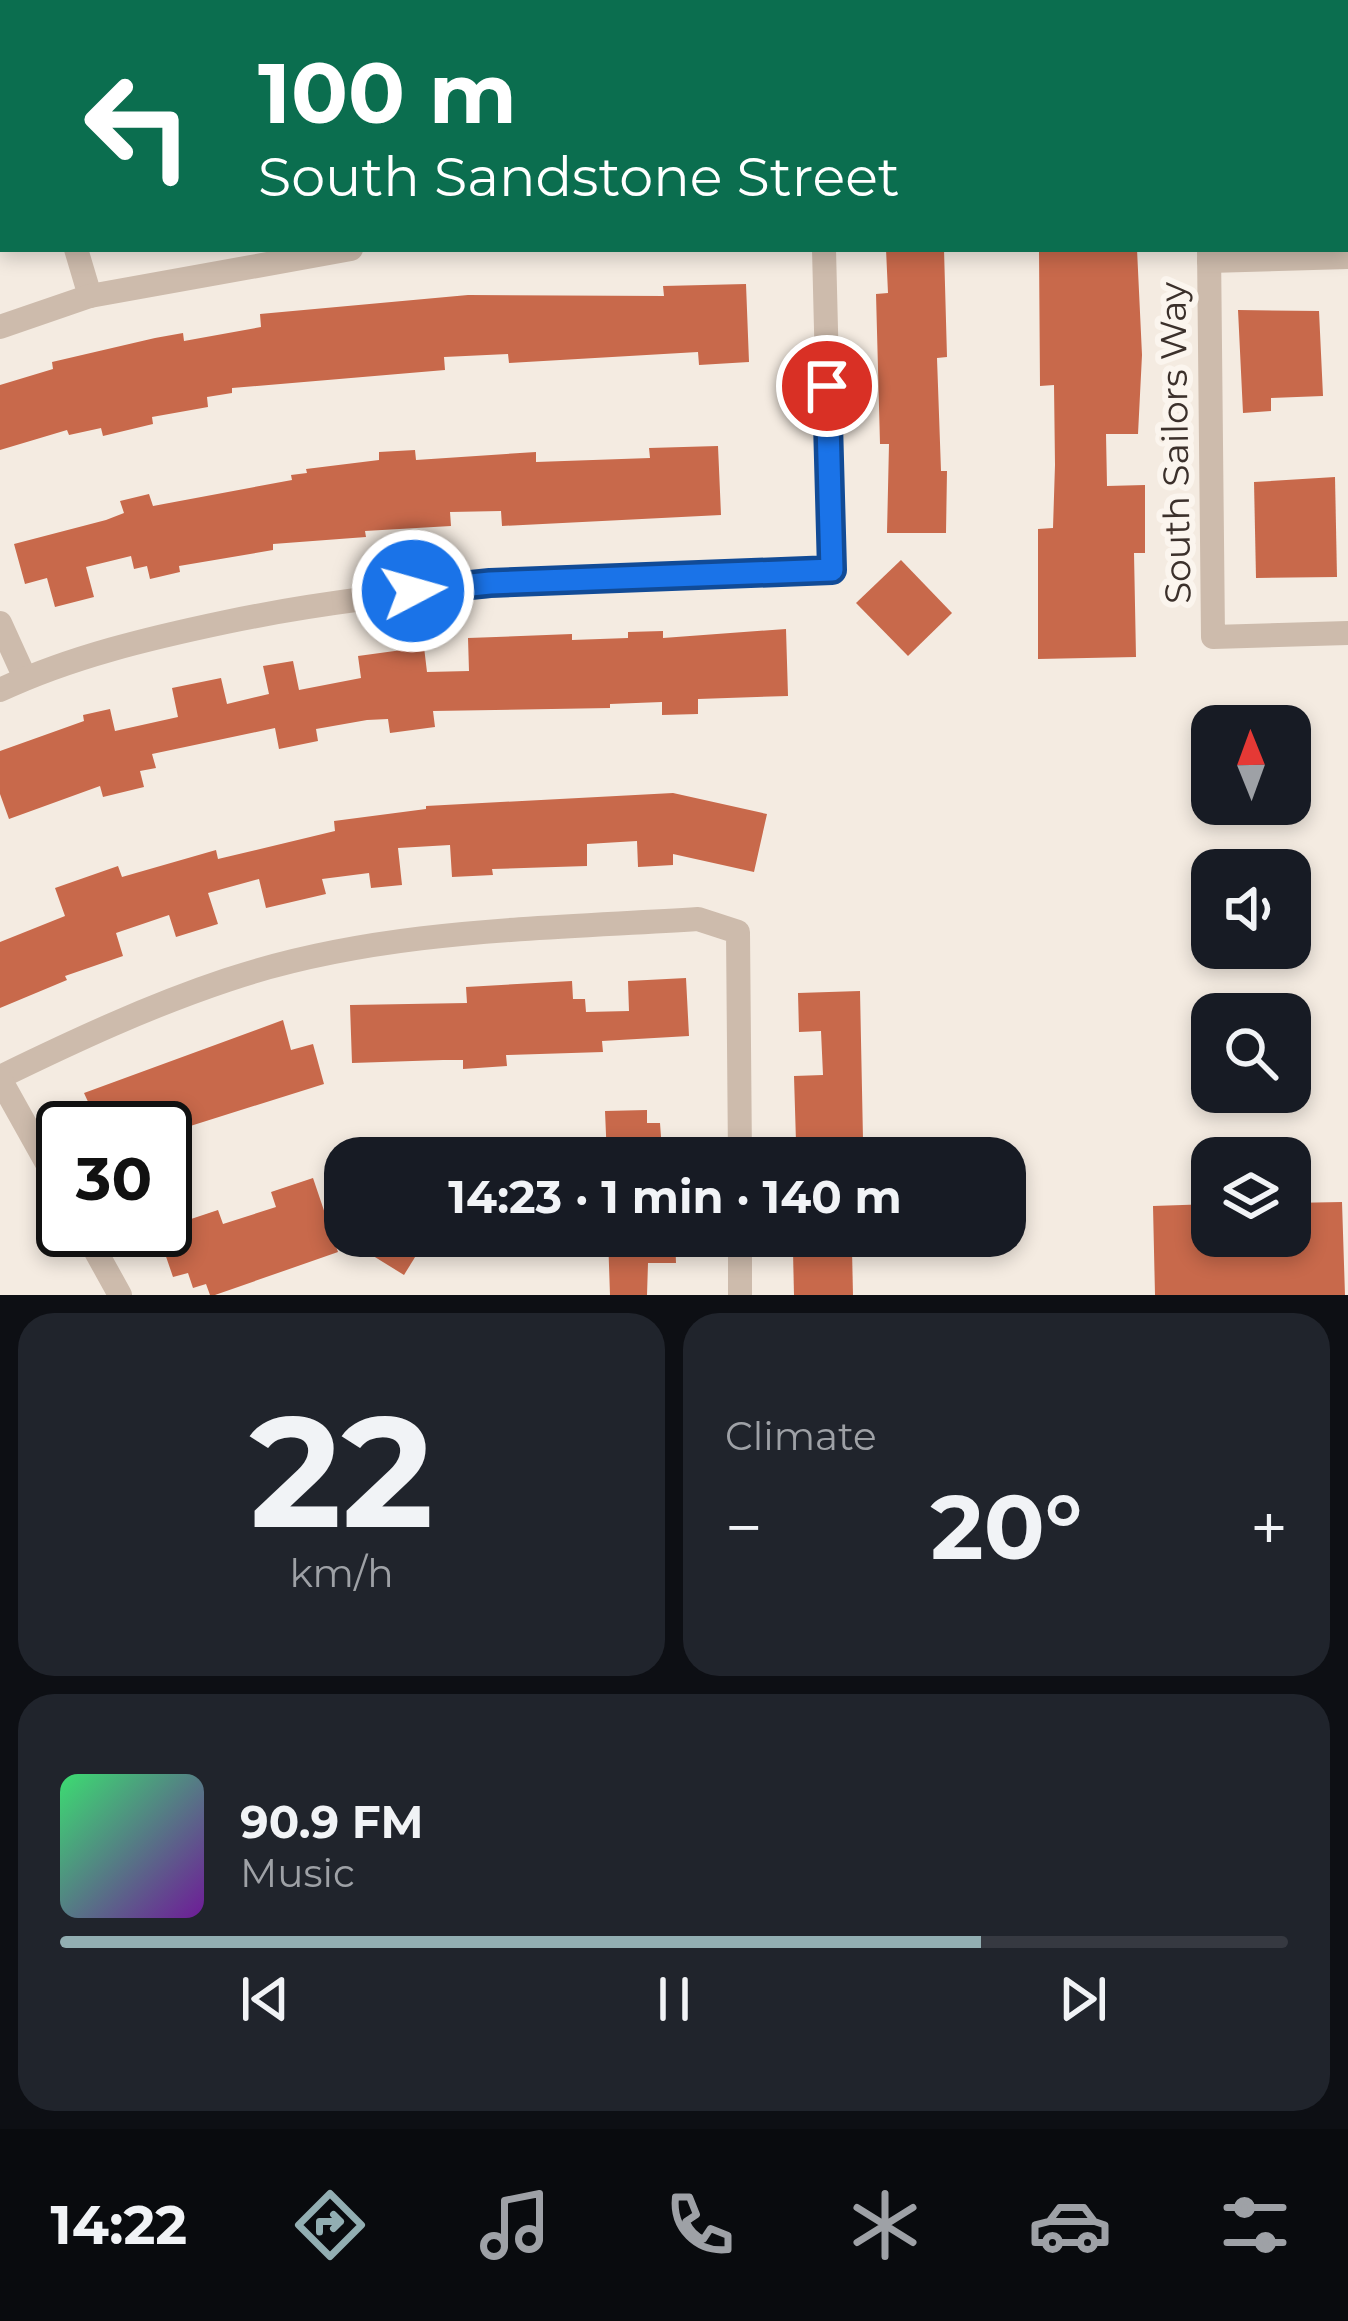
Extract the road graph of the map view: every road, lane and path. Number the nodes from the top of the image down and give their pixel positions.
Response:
1 (77, 252) edge
2 (334, 252) edge
3 (824, 252) edge
4 (1209, 255) edge
5 (1348, 257) edge
6 (90, 296) junction
7 (0, 326) edge
8 (0, 623) edge
9 (1348, 633) edge
10 (25, 678) junction
11 (0, 690) edge
12 (0, 1078) edge
13 (740, 1137) edge
14 (36, 1143) edge
15 (99, 1257) edge
16 (740, 1257) edge
17 (120, 1295) edge
18 (740, 1295) edge

1 - 6 street
2 - 6 street
3 - 10 street
4 - 5 street
4 - 9 street, South Sailors Way
6 - 7 street
8 - 10 street
10 - 11 street
12 - 13 street
12 - 14 street
15 - 17 street
16 - 18 street

